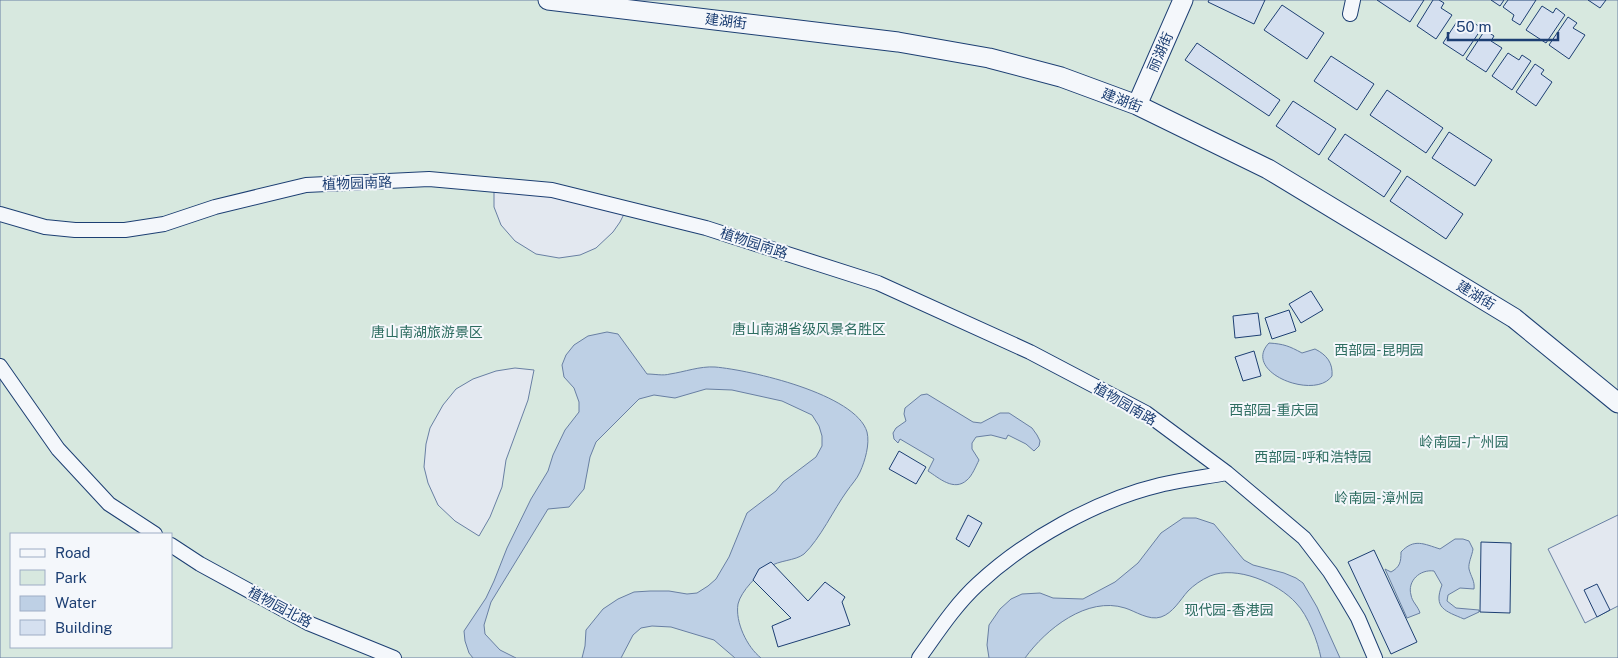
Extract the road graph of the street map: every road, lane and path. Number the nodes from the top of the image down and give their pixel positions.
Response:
1 (548, 0) edge
2 (1183, 0) edge
3 (1137, 105) junction
4 (0, 214) edge
5 (0, 366) edge
6 (1618, 403) edge
7 (1227, 473) junction
8 (153, 533) edge
9 (172, 546) edge
10 (394, 658) edge
11 (918, 658) edge
12 (1375, 658) edge

1 - 3 street, 建湖街
2 - 3 street, 丽湖街
3 - 6 street, 建湖街
4 - 7 street, 植物园南路
5 - 8 street
7 - 11 street
7 - 12 street, 植物园南路
9 - 10 street, 植物园北路

